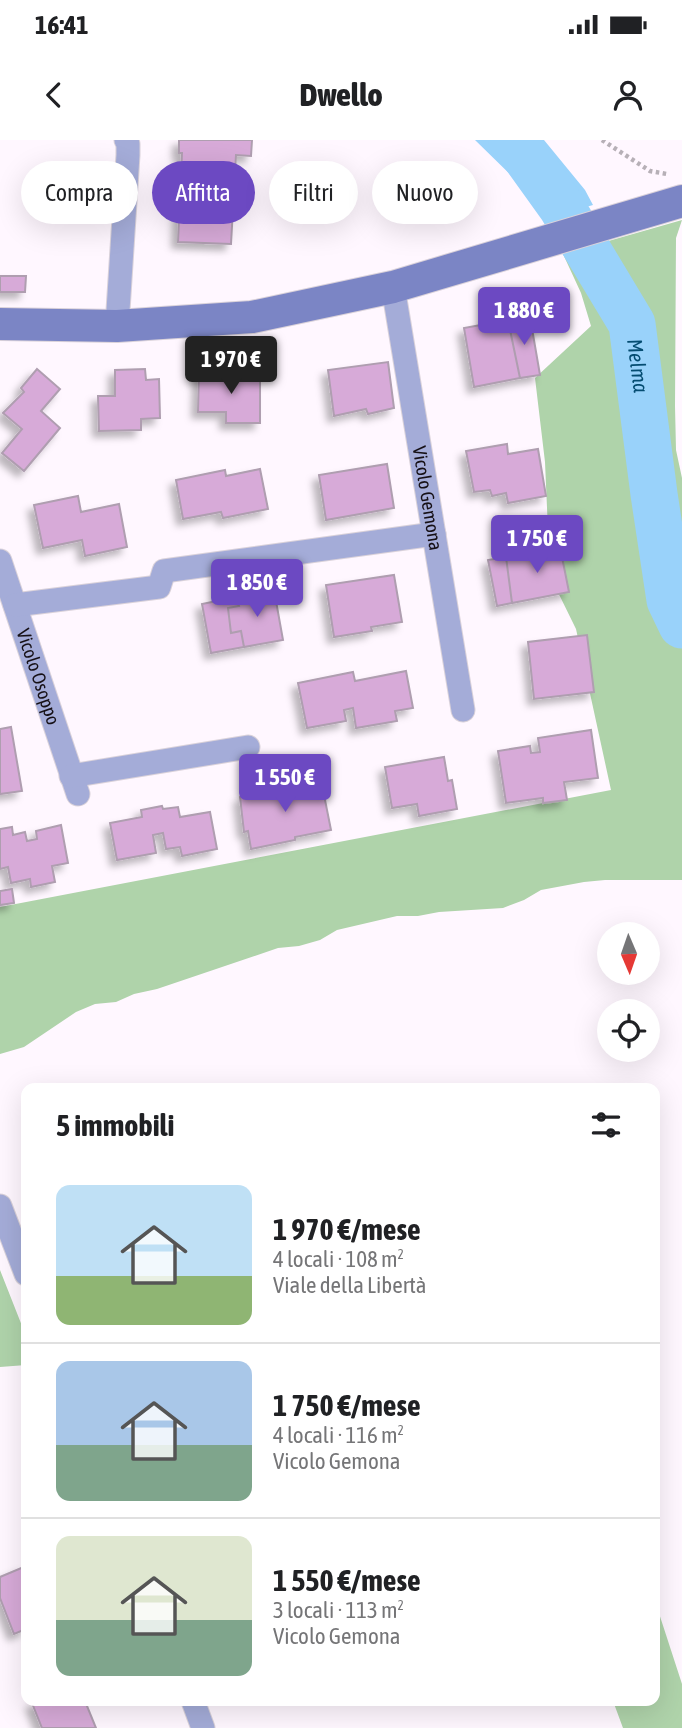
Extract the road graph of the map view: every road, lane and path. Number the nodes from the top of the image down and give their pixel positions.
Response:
1 (126, 140) edge
2 (602, 140) edge
3 (676, 188) edge
4 (393, 287) junction
5 (0, 324) edge
6 (117, 326) junction
7 (434, 534) junction
8 (1, 567) edge
9 (15, 606) junction
10 (463, 710) dead end
11 (248, 747) dead end
12 (0, 1206) edge
13 (21, 1261) edge
14 (195, 1706) edge
15 (203, 1728) edge

1 - 6 street
2 - 3 path
3 - 4 street
4 - 6 street
4 - 7 street, Vicolo Gemona
5 - 6 street
7 - 9 street
7 - 10 street, Vicolo Gemona
8 - 9 street, Vicolo Osoppo
9 - 11 street, Vicolo Osoppo
12 - 13 street
14 - 15 street

